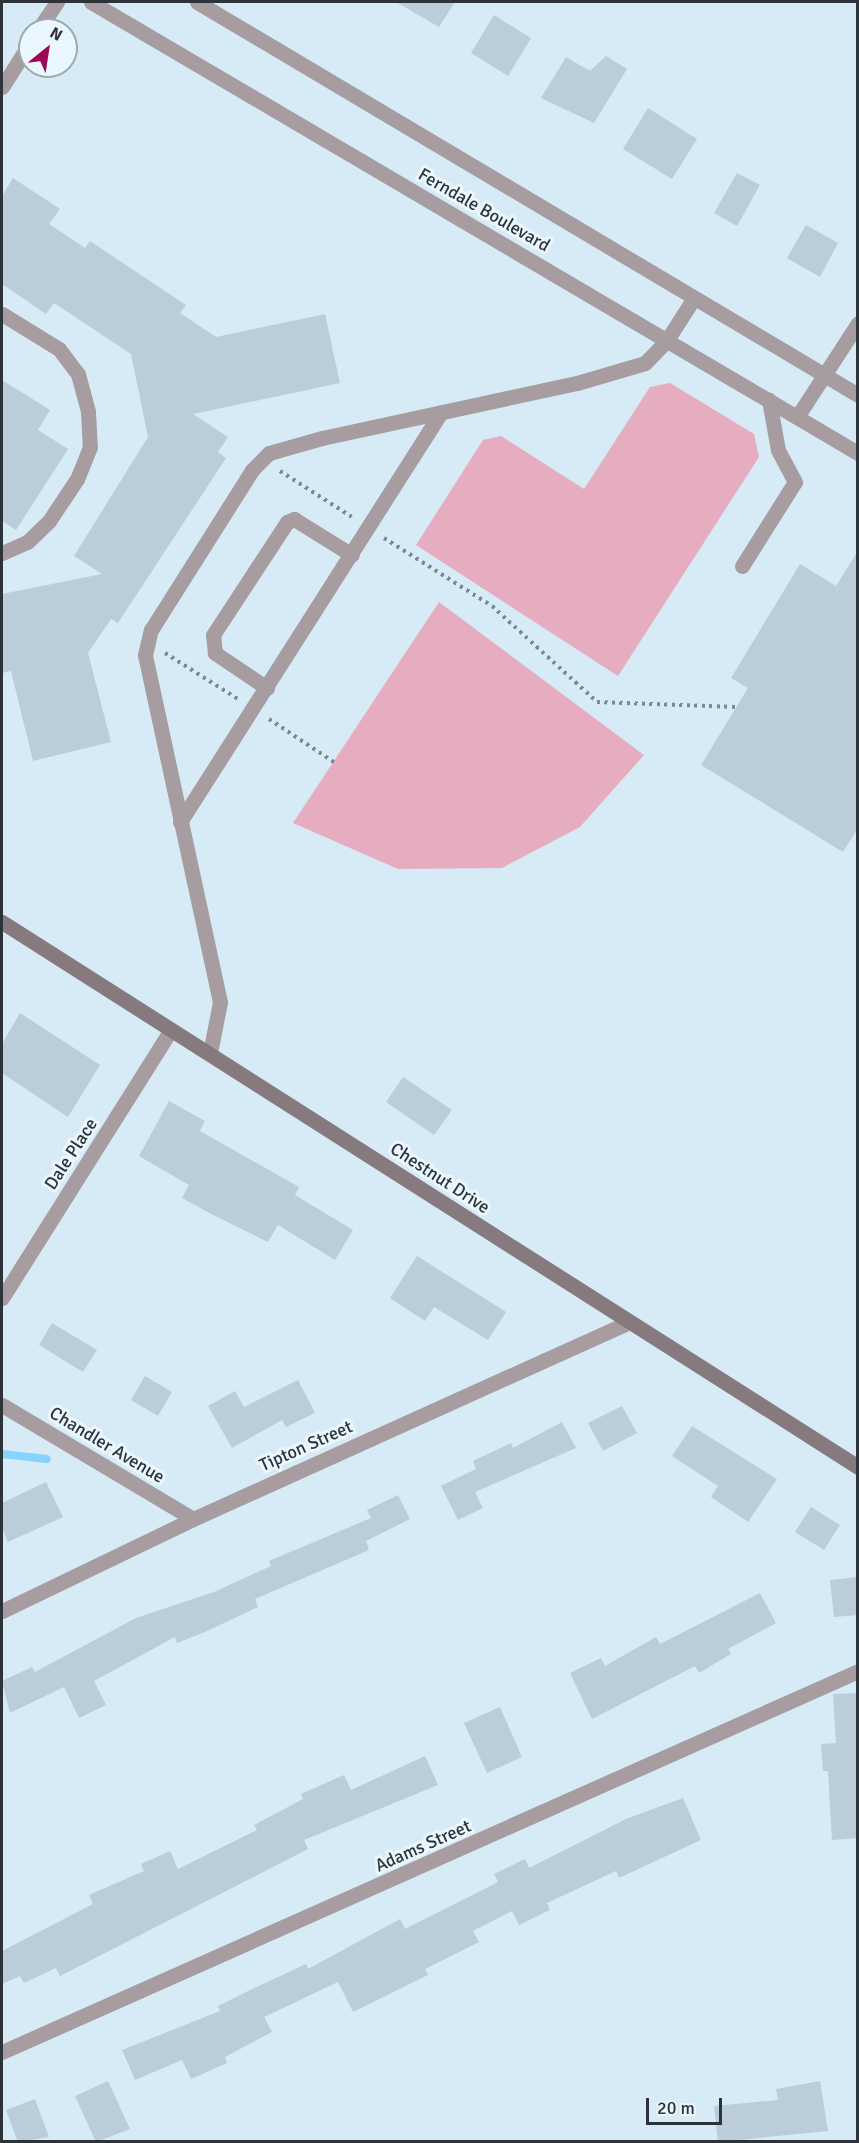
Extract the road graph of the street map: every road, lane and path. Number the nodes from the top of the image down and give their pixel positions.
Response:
1 (57, 2) edge
2 (91, 2) edge
3 (197, 2) edge
4 (46, 18) edge
5 (18, 62) edge
6 (2, 87) edge
7 (694, 298) junction
8 (2, 314) edge
9 (858, 323) edge
10 (667, 340) junction
11 (824, 375) junction
12 (858, 395) edge
13 (769, 400) junction
14 (441, 412) junction
15 (797, 417) junction
16 (858, 453) edge
17 (262, 459) junction
18 (369, 528) junction
19 (2, 553) edge
20 (352, 555) junction
21 (741, 567) dead end
22 (267, 688) junction
23 (736, 707) dead end
24 (180, 822) junction
25 (2, 922) edge
26 (171, 1030) junction
27 (210, 1053) junction
28 (2, 1298) edge
29 (629, 1322) junction
30 (2, 1406) edge
31 (858, 1467) edge
32 (193, 1519) junction
33 (2, 1611) edge
34 (858, 1671) edge
35 (2, 2052) edge

1 - 4 street
2 - 10 street, Ferndale Boulevard
3 - 7 street, Ferndale Boulevard
5 - 6 street
7 - 10 street
7 - 11 street, Ferndale Boulevard
8 - 19 street
9 - 11 street
10 - 13 street, Ferndale Boulevard
10 - 14 street
11 - 12 street, Ferndale Boulevard
11 - 15 street
13 - 15 street, Ferndale Boulevard
13 - 21 street
14 - 17 street
14 - 18 street
15 - 16 street, Ferndale Boulevard
17 - 18 path
17 - 24 street
18 - 20 street
18 - 23 path
20 - 22 street
20 - 22 street
22 - 24 street
24 - 27 street
25 - 26 street, Chestnut Drive
26 - 27 street, Chestnut Drive
26 - 28 street, Dale Place
27 - 29 street, Chestnut Drive
29 - 31 street, Chestnut Drive
29 - 32 street, Tipton Street
30 - 32 street, Chandler Avenue
32 - 33 street, Tipton Street
34 - 35 street, Adams Street

